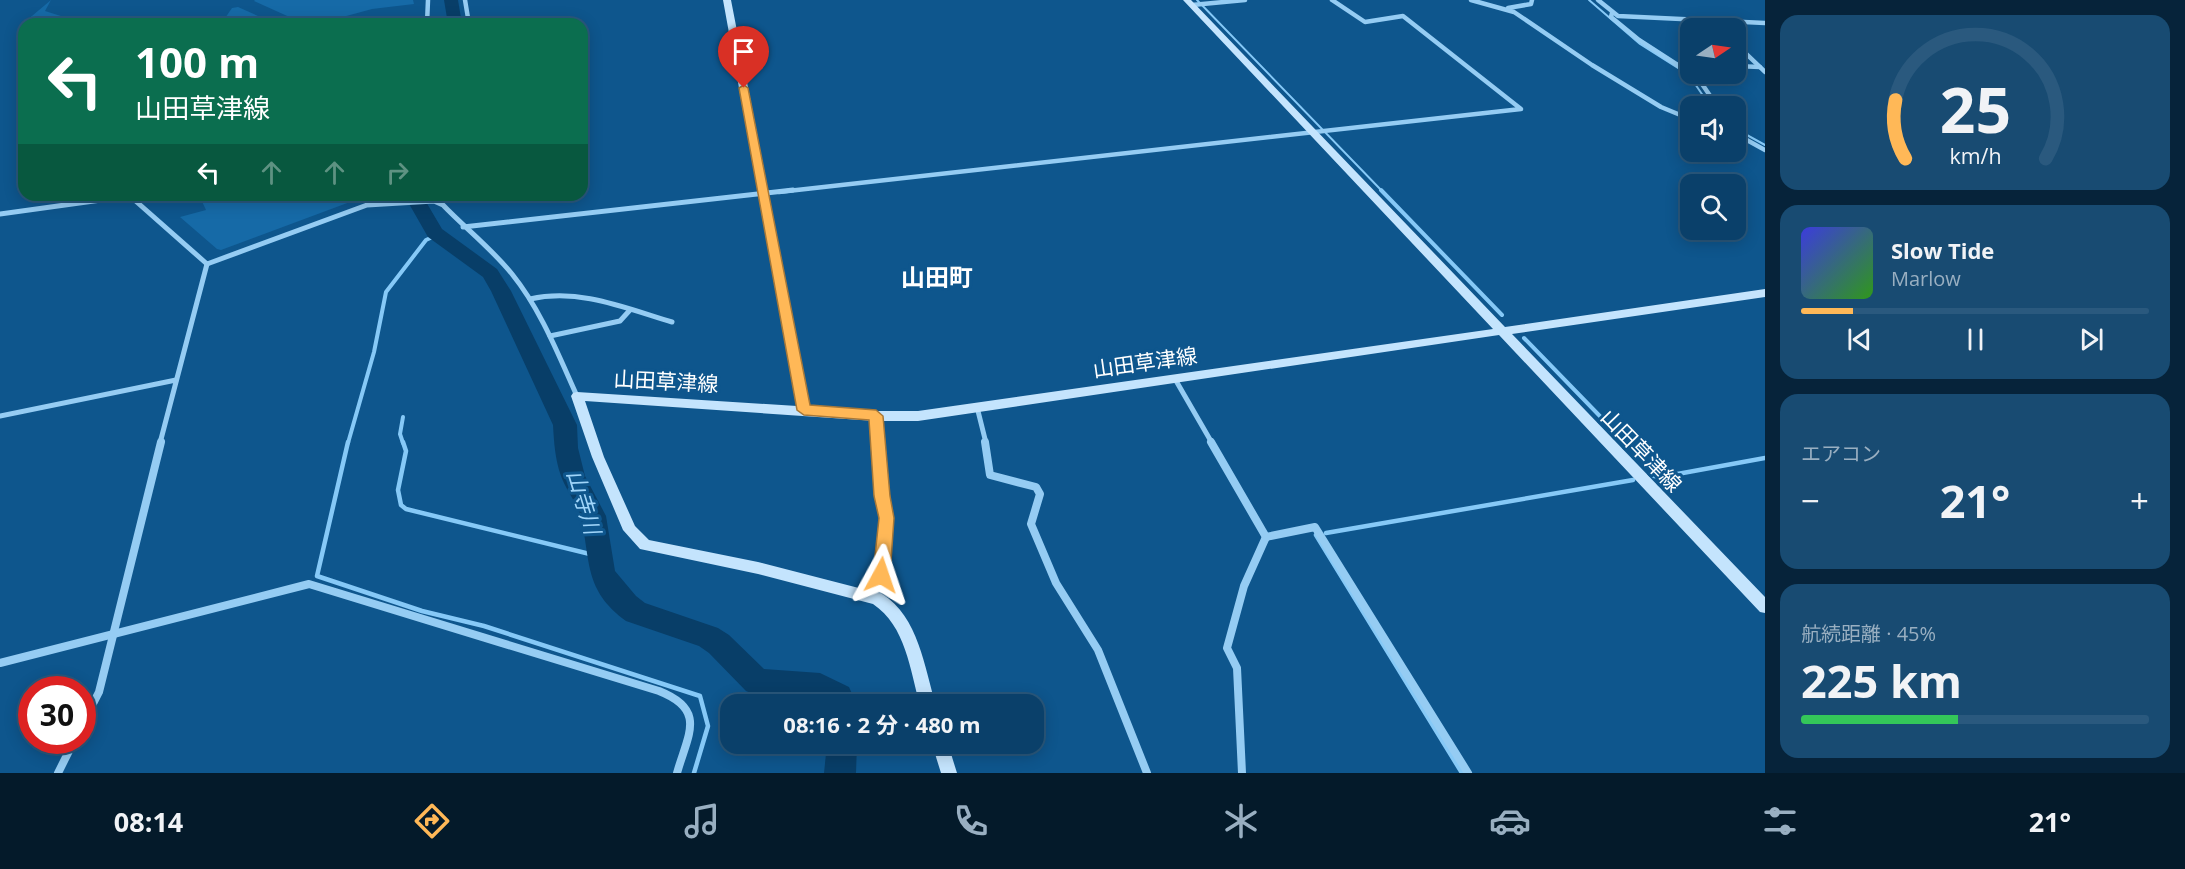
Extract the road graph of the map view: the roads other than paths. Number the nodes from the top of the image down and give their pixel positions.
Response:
1 (428, 0) edge
2 (465, 0) edge
3 (727, 0) edge
4 (1245, 0) edge
5 (1332, 0) edge
6 (1471, 0) edge
7 (1532, 0) edge
8 (1598, 0) edge
9 (1192, 3) edge
10 (1508, 8) junction
11 (1612, 13) junction
12 (427, 18) edge
13 (468, 18) edge
14 (1680, 19) edge
15 (1746, 23) edge
16 (1765, 24) edge
17 (1746, 54) edge
18 (1677, 65) junction
19 (1680, 65) edge
20 (1746, 66) edge
21 (1680, 67) edge
22 (1760, 67) junction
23 (1765, 72) edge
24 (1680, 115) edge
25 (1321, 132) junction
26 (1746, 140) edge
27 (1765, 150) edge
28 (763, 194) junction
29 (94, 201) edge
30 (136, 201) edge
31 (434, 201) joint
32 (385, 203) joint
33 (0, 214) edge
34 (463, 227) junction
35 (207, 264) junction
36 (1765, 293) edge
37 (530, 299) junction
38 (630, 310) junction
39 (672, 322) dead end
40 (1502, 332) junction
41 (550, 336) junction
42 (1175, 379) junction
43 (176, 380) junction
44 (577, 396) junction
45 (977, 407) junction
46 (804, 410) junction
47 (0, 416) edge
48 (876, 416) junction
49 (1266, 537) junction
50 (877, 599) junction
51 (1765, 607) edge
52 (112, 635) junction
53 (0, 663) edge
54 (925, 694) edge
55 (96, 698) edge
56 (68, 754) edge
57 (943, 754) edge
58 (58, 773) edge
59 (677, 773) edge
60 (949, 773) edge
61 (1147, 773) edge
62 (1242, 773) edge
63 (1468, 773) edge

1 - 12 street
2 - 13 street
3 - 28 street
4 - 9 street
5 - 25 street
6 - 10 street
7 - 10 street
8 - 11 street
9 - 25 street
10 - 24 street
11 - 14 street
11 - 18 street
15 - 16 street
17 - 22 street
18 - 19 street
18 - 21 street
20 - 22 street
22 - 23 street
25 - 28 street
25 - 40 street
26 - 27 street
28 - 34 street
28 - 46 street
29 - 33 street
30 - 35 street
31 - 32 street
31 - 34 street
32 - 35 street
34 - 37 street
35 - 43 street
36 - 40 street
37 - 38 street
37 - 41 street
38 - 39 street
38 - 41 street
40 - 42 street, 山田草津線
40 - 51 street, 山田草津線
41 - 44 street
42 - 45 street, 山田草津線
42 - 49 street
43 - 47 street
43 - 52 street
44 - 46 street, 山田草津線
44 - 50 street
45 - 48 street, 山田草津線
45 - 61 street
46 - 48 street, 山田草津線
48 - 50 street
49 - 62 street
49 - 63 street
50 - 54 street
52 - 53 street
52 - 55 street
52 - 59 street
56 - 58 street
57 - 60 street

